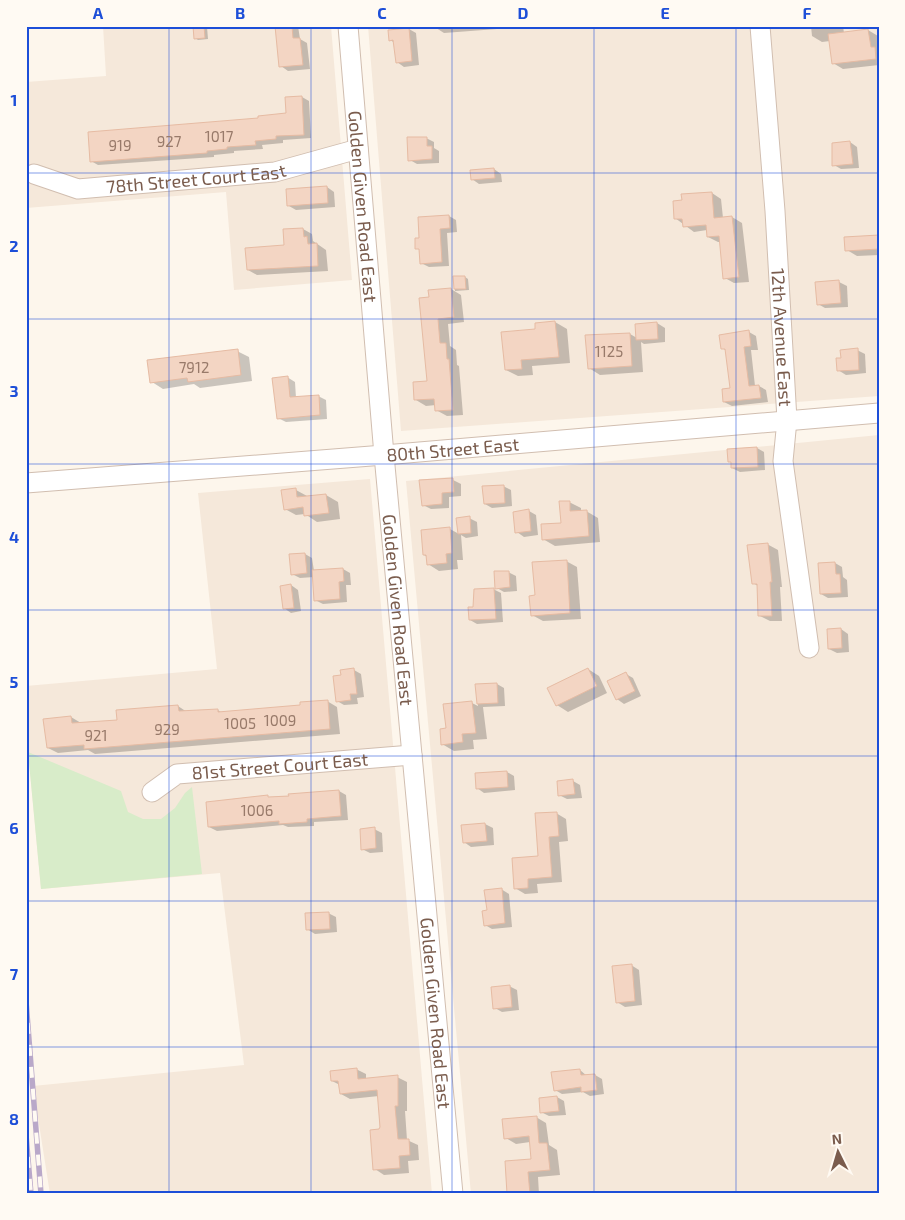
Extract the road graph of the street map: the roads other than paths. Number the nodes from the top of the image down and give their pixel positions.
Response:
1 (348, 26) edge
2 (760, 26) edge
3 (358, 149) junction
4 (34, 174) dead end
5 (879, 413) edge
6 (787, 420) junction
7 (384, 455) junction
8 (26, 483) edge
9 (808, 648) dead end
10 (412, 754) junction
11 (152, 792) dead end
12 (453, 1194) edge

1 - 3 street, Golden Given Road East
2 - 6 street, 12th Avenue East
3 - 4 street, 78th Street Court East
3 - 7 street, Golden Given Road East
5 - 6 street, 80th Street East
6 - 7 street, 80th Street East
6 - 9 street, 12th Avenue East
7 - 8 street, 80th Street East
7 - 10 street, Golden Given Road East
10 - 11 street, 81st Street Court East
10 - 12 street, Golden Given Road East

